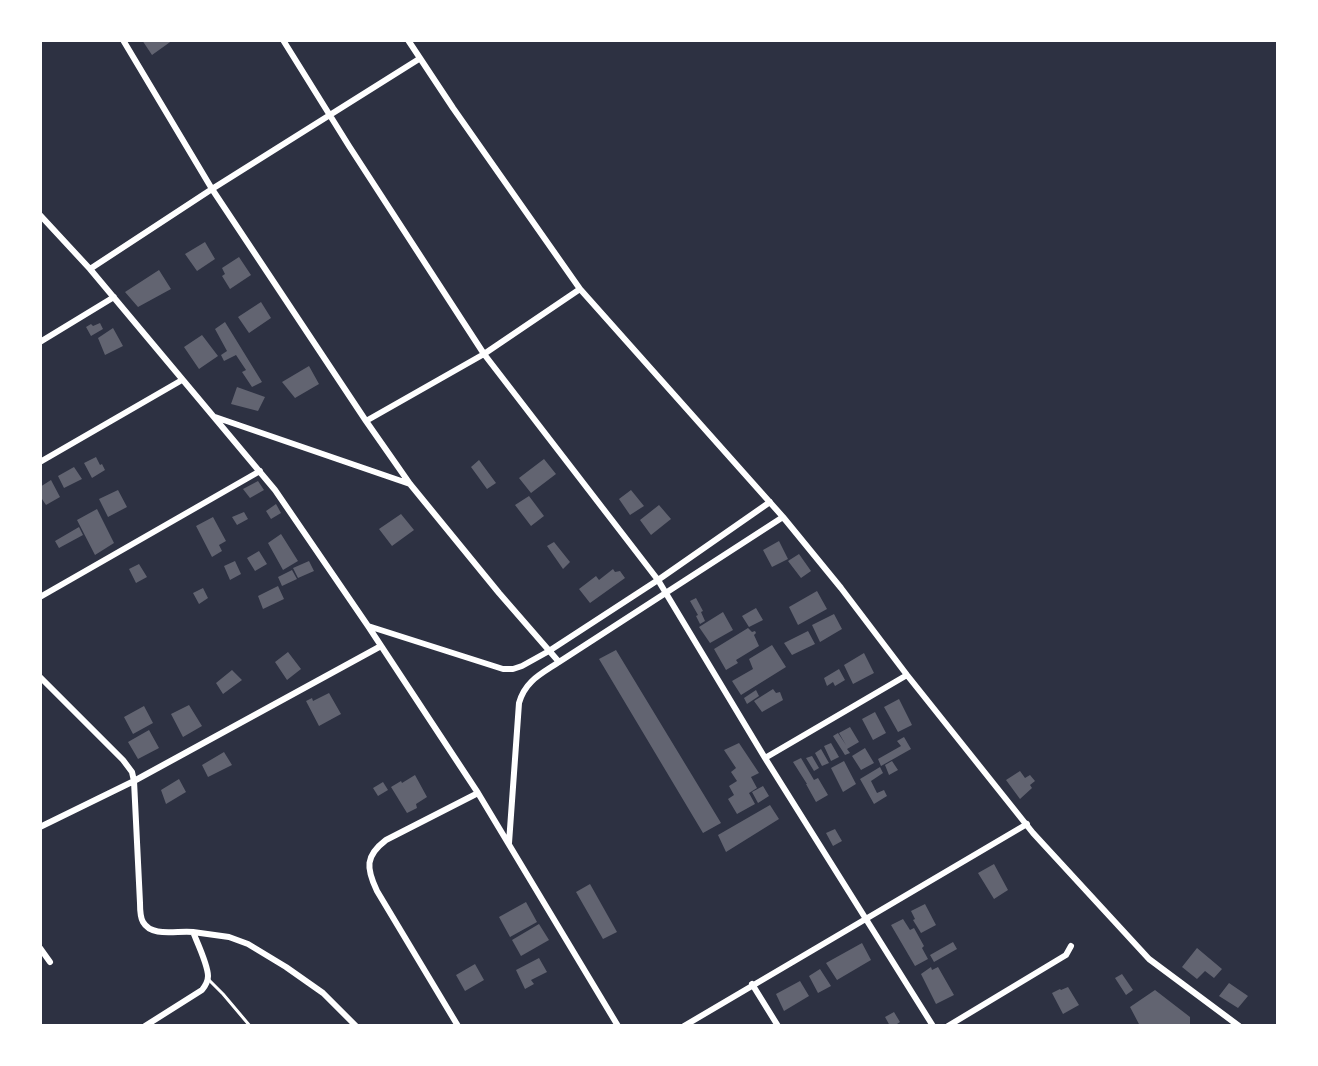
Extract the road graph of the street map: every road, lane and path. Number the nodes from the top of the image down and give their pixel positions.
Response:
1 (123, 40) edge
2 (283, 40) edge
3 (408, 40) edge
4 (419, 59) junction
5 (329, 114) junction
6 (212, 189) junction
7 (40, 215) edge
8 (90, 269) junction
9 (580, 289) junction
10 (114, 297) junction
11 (40, 342) edge
12 (484, 354) junction
13 (182, 380) junction
14 (213, 416) junction
15 (366, 421) junction
16 (40, 462) edge
17 (260, 471) junction
18 (411, 484) junction
19 (770, 502) junction
20 (783, 517) junction
21 (658, 580) junction
22 (667, 593) junction
23 (40, 597) edge
24 (368, 626) junction
25 (381, 646) junction
26 (549, 651) junction
27 (559, 662) junction
28 (907, 675) junction
29 (40, 677) edge
30 (765, 758) junction
31 (134, 781) junction
32 (478, 793) junction
33 (1027, 824) junction
34 (40, 828) edge
35 (509, 843) junction
36 (866, 919) junction
37 (193, 932) junction
38 (1071, 946) dead end
39 (40, 948) edge
40 (50, 962) dead end
41 (208, 979) junction
42 (752, 984) junction
43 (1236, 1024) edge
44 (145, 1026) edge
45 (250, 1026) edge
46 (356, 1026) edge
47 (458, 1026) edge
48 (618, 1026) edge
49 (684, 1026) edge
50 (778, 1026) edge
51 (933, 1026) edge
52 (948, 1026) edge
53 (1226, 1026) edge

1 - 6 street
2 - 5 street
3 - 4 street
4 - 5 street
4 - 9 street
5 - 6 street
5 - 12 street
6 - 8 street
6 - 15 street
7 - 8 street
8 - 10 street
9 - 12 street
9 - 19 street
10 - 11 street
10 - 13 street
12 - 15 street
12 - 21 street
13 - 14 street
13 - 16 street
14 - 17 street
14 - 18 street
15 - 18 street
17 - 23 street
17 - 24 street
18 - 26 street
19 - 20 street
19 - 21 street
20 - 22 street
20 - 28 street
21 - 22 street
21 - 26 street
22 - 27 street
22 - 30 street
24 - 25 street
24 - 26 street
25 - 31 street
25 - 32 street
26 - 27 street
27 - 35 street
28 - 30 street
28 - 33 street
29 - 31 street
30 - 36 street
31 - 34 street
31 - 37 street
32 - 35 street
32 - 47 street
33 - 36 street
33 - 43 street
35 - 48 street
36 - 42 street
36 - 51 street
37 - 41 street
37 - 46 street
38 - 52 street
39 - 40 street
41 - 44 street
41 - 45 lane
42 - 49 street
42 - 50 street
43 - 53 street

